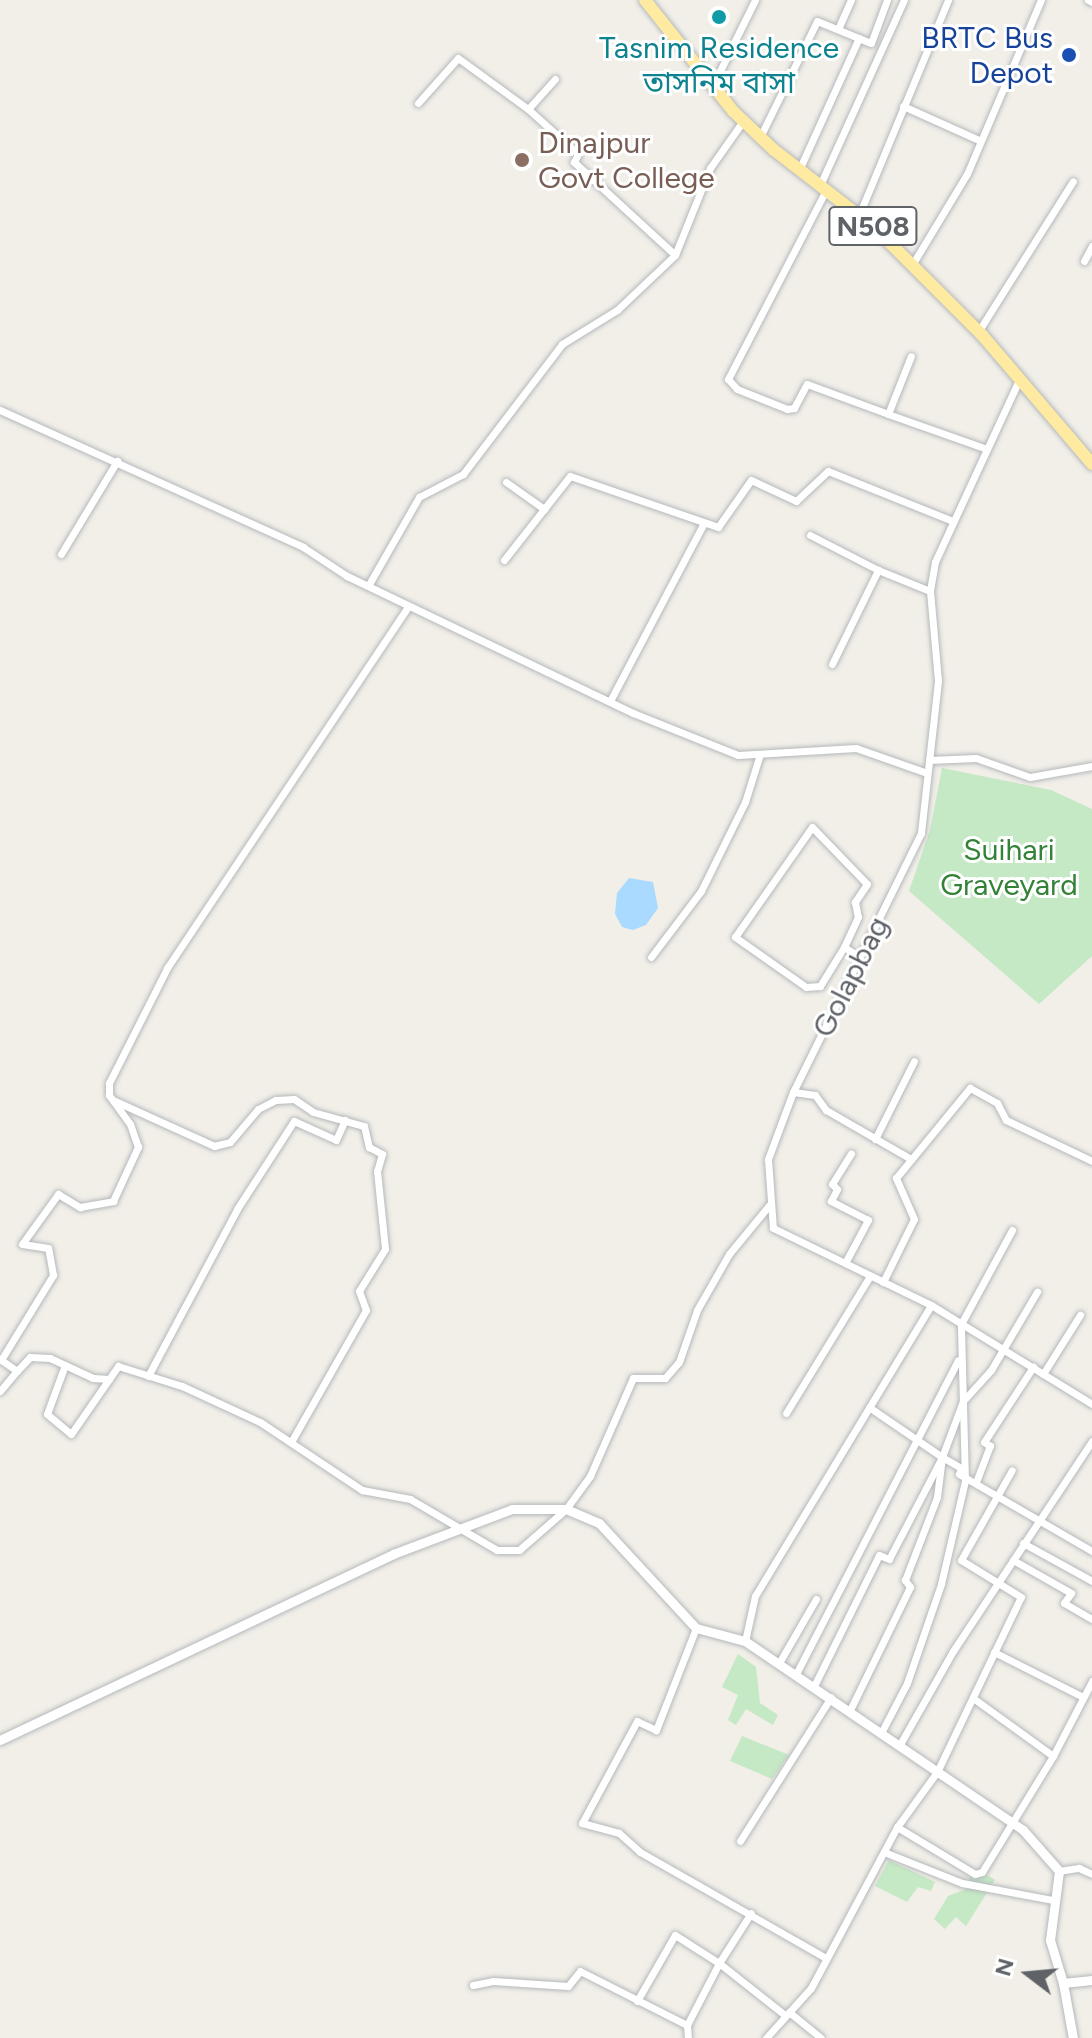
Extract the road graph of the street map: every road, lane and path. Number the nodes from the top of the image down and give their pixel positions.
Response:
1 (645, 0) edge
2 (755, 0) edge
3 (851, 0) edge
4 (887, 0) edge
5 (904, 0) edge
6 (948, 0) edge
7 (1041, 0) edge
8 (838, 29) junction
9 (859, 38) junction
10 (555, 79) dead end
11 (713, 85) junction
12 (418, 103) dead end
13 (903, 106) junction
14 (528, 109) junction
15 (743, 121) junction
16 (760, 137) junction
17 (981, 141) junction
18 (799, 170) junction
19 (1073, 181) dead end
20 (823, 188) junction
21 (859, 215) junction
22 (1092, 246) edge
23 (675, 255) junction
24 (1084, 261) dead end
25 (912, 265) junction
26 (978, 332) junction
27 (911, 356) dead end
28 (1019, 380) junction
29 (0, 410) edge
30 (888, 414) junction
31 (987, 449) junction
32 (117, 461) junction
33 (1092, 464) edge
34 (506, 482) dead end
35 (544, 509) junction
36 (953, 521) junction
37 (704, 523) junction
38 (810, 535) dead end
39 (61, 554) dead end
40 (504, 560) dead end
41 (878, 570) junction
42 (368, 586) junction
43 (930, 591) junction
44 (408, 606) junction
45 (832, 664) dead end
46 (610, 701) junction
47 (760, 754) junction
48 (929, 760) junction
49 (1092, 766) edge
50 (927, 773) junction
51 (844, 947) junction
52 (858, 956) junction
53 (651, 957) dead end
54 (914, 1061) dead end
55 (793, 1092) junction
56 (113, 1101) junction
57 (345, 1120) junction
58 (875, 1139) junction
59 (851, 1154) dead end
60 (911, 1159) junction
61 (1092, 1161) edge
62 (771, 1203) junction
63 (1012, 1230) dead end
64 (845, 1263) junction
65 (870, 1276) junction
66 (883, 1282) junction
67 (1037, 1292) dead end
68 (931, 1305) junction
69 (1080, 1315) dead end
70 (961, 1324) junction
71 (1004, 1350) junction
72 (959, 1358) junction
73 (65, 1365) junction
74 (1033, 1367) junction
75 (17, 1371) junction
76 (1043, 1374) junction
77 (148, 1376) junction
78 (109, 1379) junction
79 (0, 1391) edge
80 (963, 1401) junction
81 (1092, 1404) edge
82 (869, 1407) junction
83 (786, 1413) dead end
84 (916, 1441) junction
85 (1092, 1441) edge
86 (291, 1442) junction
87 (942, 1457) junction
88 (1012, 1470) dead end
89 (965, 1477) junction
90 (976, 1482) junction
91 (997, 1494) junction
92 (566, 1509) junction
93 (1038, 1522) junction
94 (462, 1528) junction
95 (1023, 1543) junction
96 (1092, 1551) edge
97 (1013, 1560) junction
98 (1092, 1581) edge
99 (999, 1584) junction
100 (816, 1599) dead end
101 (1092, 1619) edge
102 (696, 1628) junction
103 (745, 1641) junction
104 (994, 1652) junction
105 (779, 1663) junction
106 (796, 1674) junction
107 (1092, 1681) edge
108 (814, 1686) junction
109 (831, 1697) junction
110 (1083, 1697) junction
111 (973, 1698) junction
112 (850, 1710) junction
113 (881, 1733) junction
114 (0, 1740) edge
115 (899, 1746) junction
116 (1053, 1756) junction
117 (937, 1772) junction
118 (1014, 1823) junction
119 (897, 1827) junction
120 (740, 1841) dead end
121 (884, 1852) junction
122 (1059, 1871) junction
123 (1092, 1874) edge
124 (1053, 1900) junction
125 (751, 1913) junction
126 (826, 1958) junction
127 (719, 1963) junction
128 (1092, 1980) edge
129 (1063, 1983) junction
130 (473, 1985) dead end
131 (637, 2001) junction
132 (787, 2014) junction
133 (687, 2025) junction
134 (688, 2038) edge
135 (766, 2038) edge
136 (821, 2038) edge
137 (1073, 2038) edge

1 - 11 highway, N508
2 - 11 street
3 - 8 street
4 - 9 street
5 - 20 street
6 - 13 street
7 - 17 street
8 - 9 street
8 - 16 street
9 - 18 street
10 - 14 street
11 - 15 highway, N508
12 - 14 street
13 - 17 street
13 - 21 street
14 - 23 street
15 - 16 highway, N508
15 - 23 street
16 - 18 highway, N508
17 - 25 street
18 - 20 highway, N508
19 - 26 street
20 - 21 highway, N508
20 - 30 street
21 - 25 highway, N508
22 - 24 street
23 - 42 street
25 - 26 highway, N508
26 - 28 highway, N508
27 - 30 street
28 - 31 street, Golapbag
28 - 33 highway, N508
29 - 32 street
30 - 31 street
31 - 36 street, Golapbag
32 - 39 street
32 - 42 street
34 - 35 street
35 - 37 street
35 - 40 street
36 - 37 street
36 - 43 street, Golapbag
37 - 46 street
38 - 41 street
41 - 43 street
41 - 45 street
42 - 44 street
43 - 48 street, Golapbag
44 - 46 street
44 - 56 street
46 - 47 street
47 - 50 street
47 - 53 street
48 - 49 street
48 - 50 street, Golapbag
50 - 52 street, Golapbag
51 - 51 street
51 - 52 street
52 - 55 street, Golapbag
54 - 58 street
55 - 58 street
55 - 62 street, Golapbag
56 - 57 street
56 - 75 street
57 - 77 street
57 - 86 street
58 - 60 street
59 - 64 street
60 - 61 street
60 - 66 street
62 - 64 street, Golapbag
62 - 92 street
63 - 70 street
64 - 65 street, Golapbag
65 - 66 street, Golapbag
65 - 83 street
66 - 68 street, Golapbag
67 - 71 street
68 - 70 street, Golapbag
68 - 82 street
69 - 76 street
70 - 71 street, Golapbag
70 - 72 street
71 - 74 street, Golapbag
71 - 80 street
72 - 80 street
72 - 84 street
73 - 75 street
73 - 78 street
73 - 78 street
74 - 76 street, Golapbag
74 - 90 street
75 - 79 street
76 - 81 street, Golapbag
77 - 78 street
77 - 86 street
80 - 87 street
80 - 89 street
82 - 84 street
82 - 103 street
84 - 87 street
84 - 106 street
85 - 93 street
86 - 94 street
87 - 89 street
87 - 108 street
87 - 112 street
88 - 91 street
89 - 90 street
89 - 113 street
90 - 91 street
91 - 93 street
91 - 99 street
92 - 94 street
92 - 94 street
92 - 102 street
93 - 95 street
93 - 96 street
94 - 114 street
95 - 97 street
95 - 98 street
97 - 99 street
97 - 101 street
99 - 104 street
99 - 115 street
100 - 105 street
102 - 103 street
102 - 125 street
103 - 105 street
104 - 110 street
104 - 111 street
105 - 106 street
106 - 108 street
107 - 110 street
108 - 109 street
109 - 112 street
109 - 120 street
110 - 116 street
111 - 116 street
111 - 117 street
112 - 113 street
113 - 115 street
115 - 117 street
116 - 118 street
117 - 118 street
117 - 119 street
118 - 119 street
118 - 122 street
119 - 121 street
121 - 124 street
121 - 126 street
122 - 123 street
122 - 124 street
124 - 129 street
125 - 126 street
125 - 127 street
126 - 132 street
127 - 131 street
127 - 132 street
127 - 133 street
128 - 129 street
129 - 137 street
130 - 131 street
131 - 133 street
132 - 135 street
132 - 136 street
133 - 134 street

